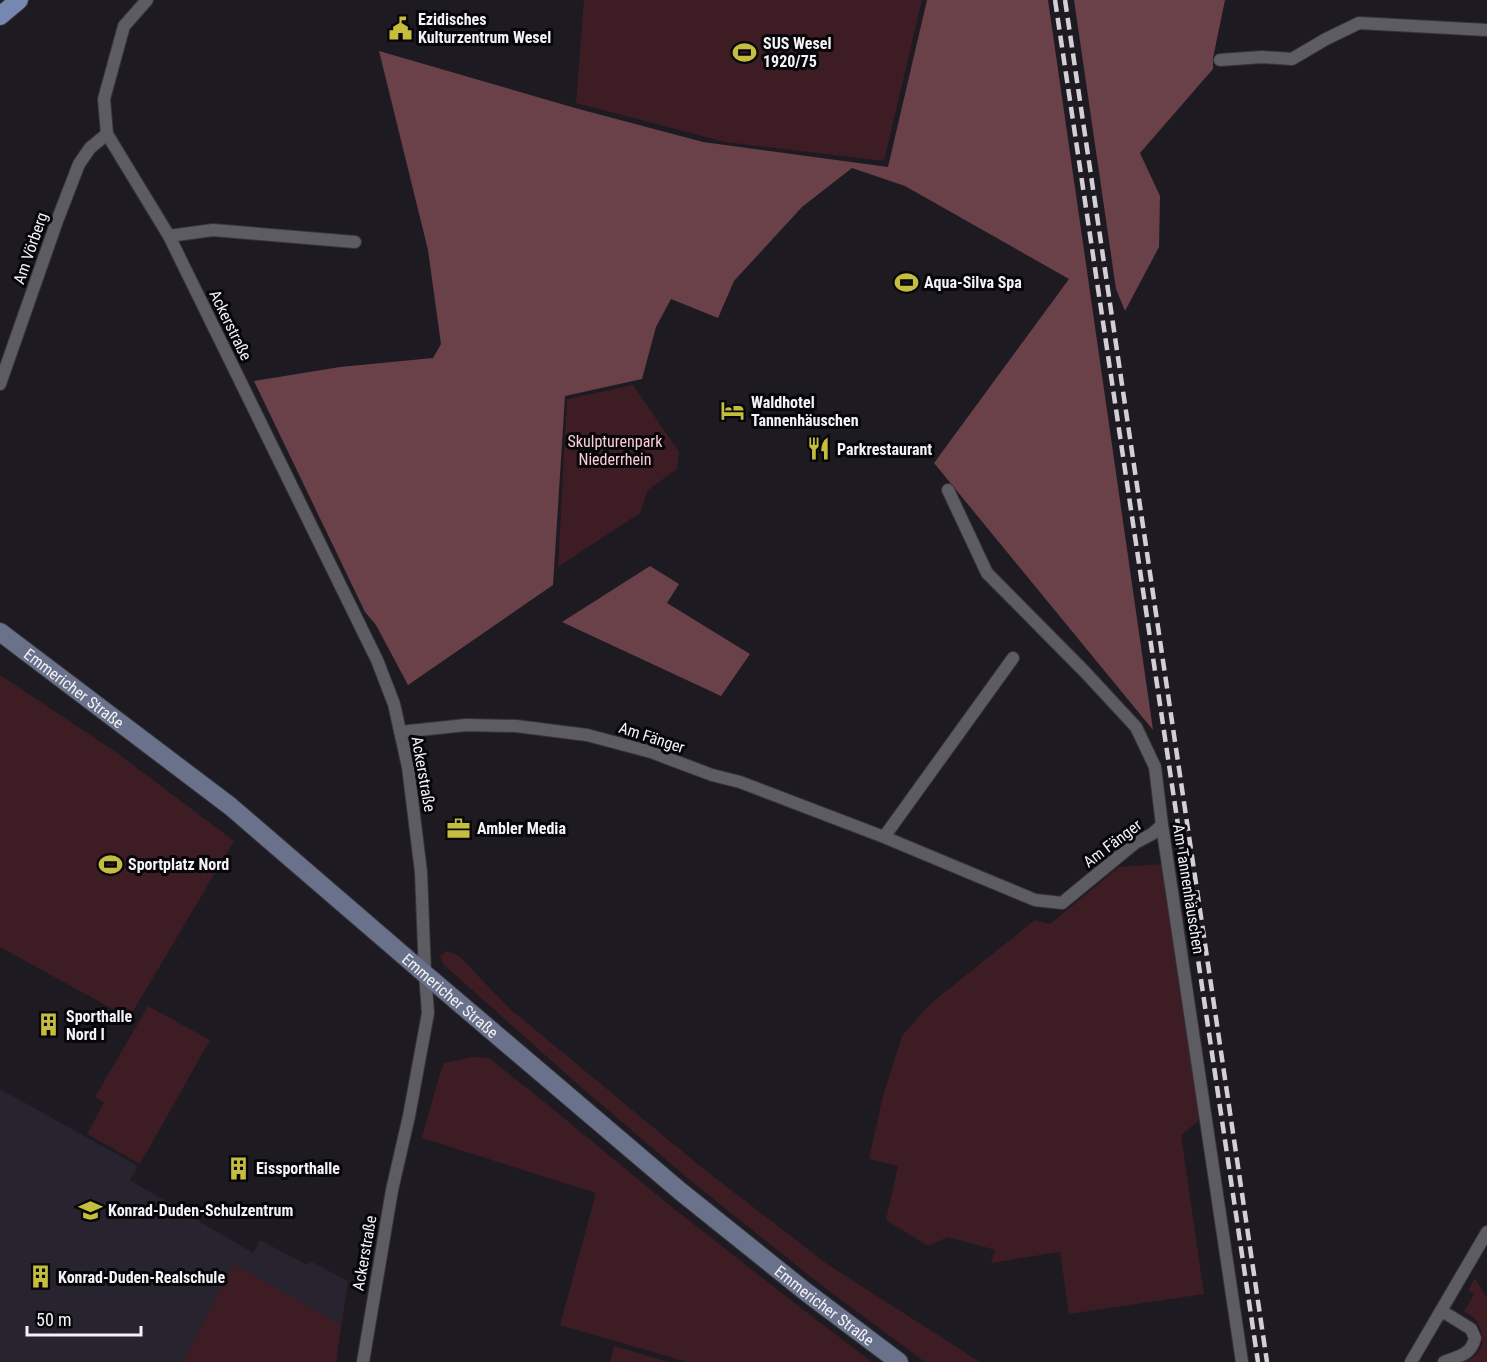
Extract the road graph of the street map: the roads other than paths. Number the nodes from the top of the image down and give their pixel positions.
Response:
1 (19, 0) edge
2 (147, 0) edge
3 (0, 16) edge
4 (1487, 30) edge
5 (1220, 60) dead end
6 (107, 134) junction
7 (169, 236) junction
8 (355, 242) dead end
9 (0, 384) edge
10 (948, 490) dead end
11 (0, 632) edge
12 (1013, 658) dead end
13 (400, 732) junction
14 (1162, 825) junction
15 (884, 837) junction
16 (425, 974) junction
17 (1487, 1232) edge
18 (1442, 1311) junction
19 (363, 1362) edge
20 (899, 1362) edge
21 (1242, 1362) edge
22 (1411, 1362) edge
23 (1444, 1362) edge

1 - 3 main road
2 - 6 street, Ackerstraße
4 - 5 street
6 - 7 street, Ackerstraße
6 - 9 street, Am Vörberg
7 - 8 street
7 - 13 street, Ackerstraße
10 - 14 street, Am Tannenhäuschen
11 - 16 main road, Emmericher Straße
12 - 15 street
13 - 15 street, Am Fänger
13 - 16 street, Ackerstraße
14 - 15 street, Am Fänger
14 - 21 street, Am Tannenhäuschen
16 - 19 street, Ackerstraße
16 - 20 main road, Emmericher Straße
17 - 18 street
18 - 22 street
18 - 23 street

